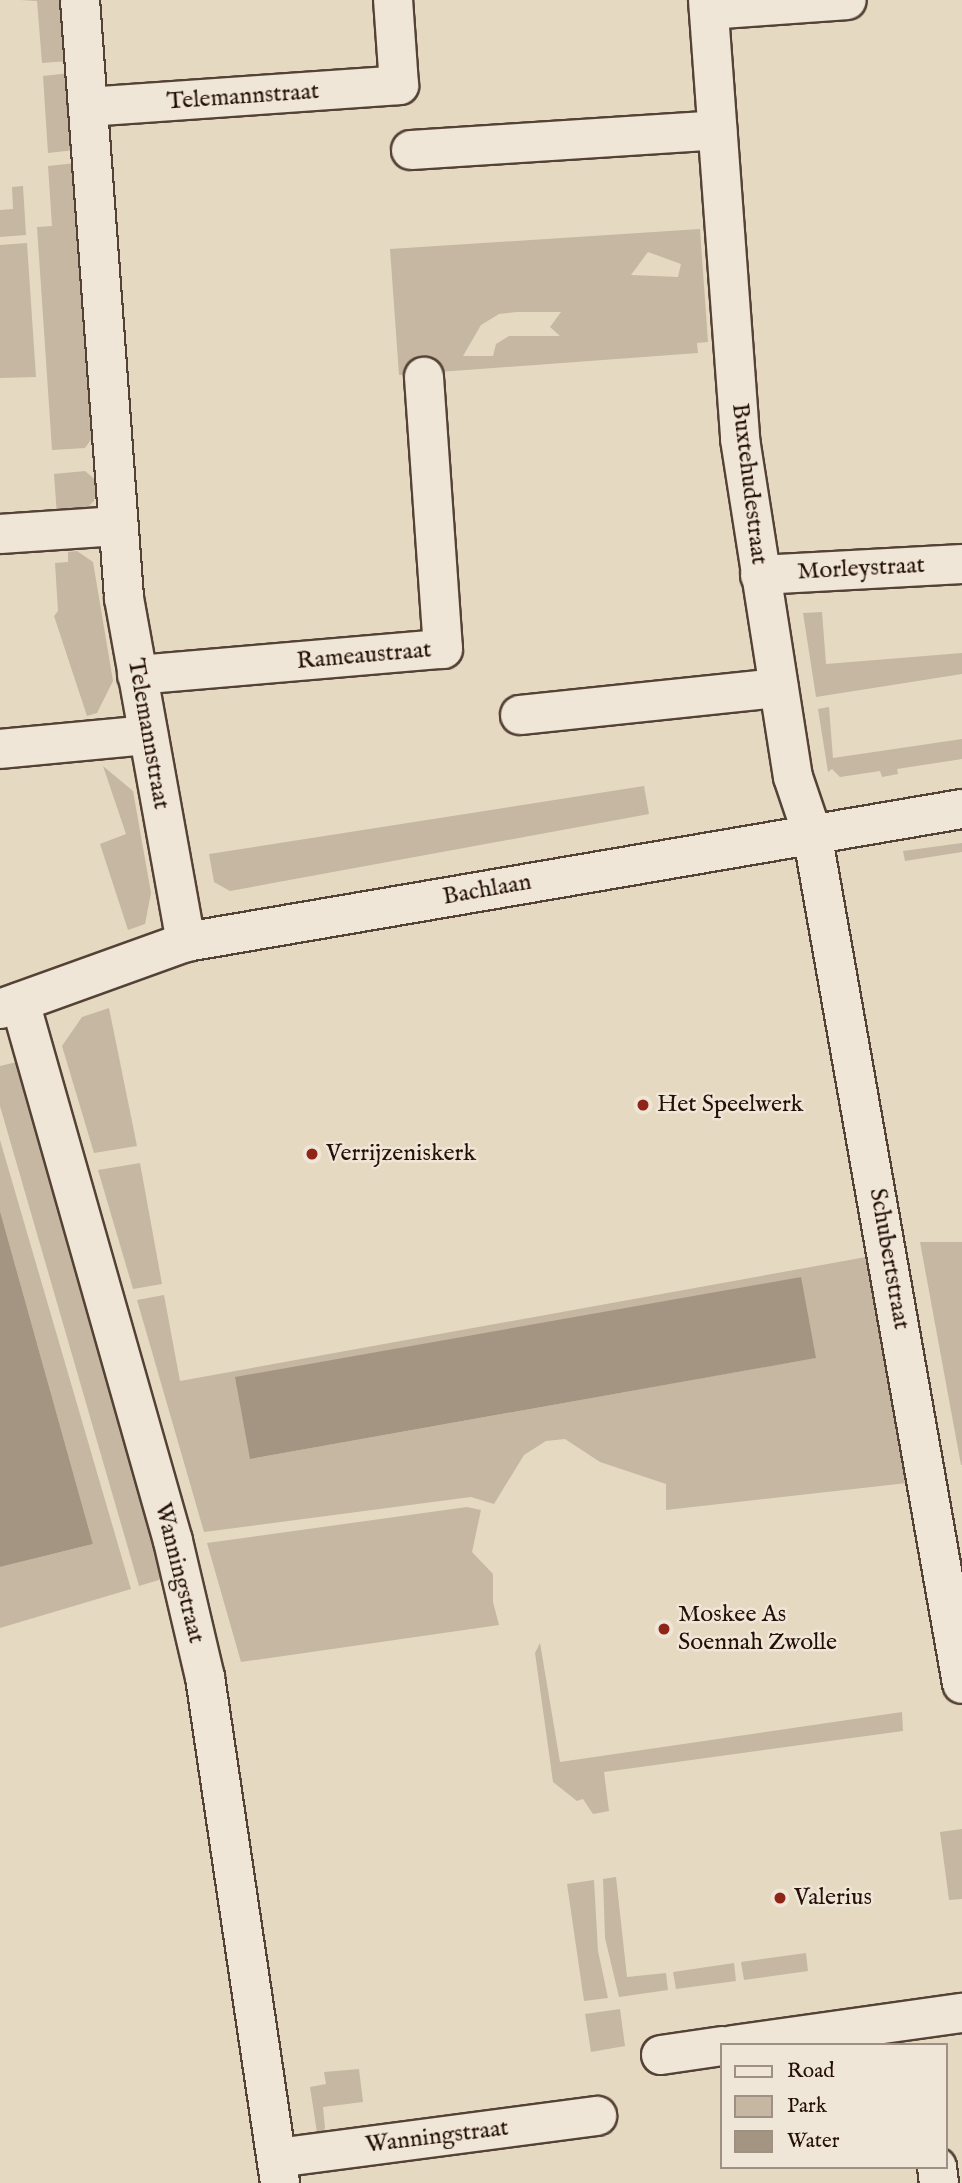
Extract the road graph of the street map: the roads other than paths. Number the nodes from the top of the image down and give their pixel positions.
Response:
1 (80, 0) edge
2 (393, 0) edge
3 (847, 0) edge
4 (708, 5) edge
5 (88, 107) junction
6 (717, 130) junction
7 (411, 150) dead end
8 (424, 377) dead end
9 (117, 526) junction
10 (0, 534) edge
11 (962, 564) edge
12 (761, 575) junction
13 (137, 675) junction
14 (779, 688) junction
15 (520, 715) dead end
16 (148, 735) junction
17 (0, 749) edge
18 (962, 809) edge
19 (812, 833) junction
20 (186, 942) junction
21 (10, 1005) edge
22 (962, 1684) edge
23 (962, 2013) edge
24 (918, 2032) edge
25 (761, 2043) edge
26 (720, 2046) edge
27 (661, 2055) dead end
28 (597, 2116) dead end
29 (278, 2170) edge

1 - 5 street, Telemannstraat
2 - 5 street, Telemannstraat
3 - 4 street, Buxtehudestraat
4 - 6 street, Buxtehudestraat
5 - 9 street, Telemannstraat
6 - 7 street
6 - 12 street, Buxtehudestraat
8 - 13 street, Rameaustraat
9 - 10 street
9 - 13 street, Telemannstraat
11 - 12 street, Morleystraat
12 - 14 street, Buxtehudestraat
13 - 16 street, Telemannstraat
14 - 15 street
14 - 19 street, Buxtehudestraat
16 - 17 street
16 - 20 street, Telemannstraat
18 - 19 street, Bachlaan
19 - 20 street, Bachlaan
19 - 22 street, Schubertstraat
20 - 21 street, Bachlaan
21 - 29 street, Wanningstraat
23 - 24 street
24 - 25 street
26 - 27 street
28 - 29 street, Wanningstraat

